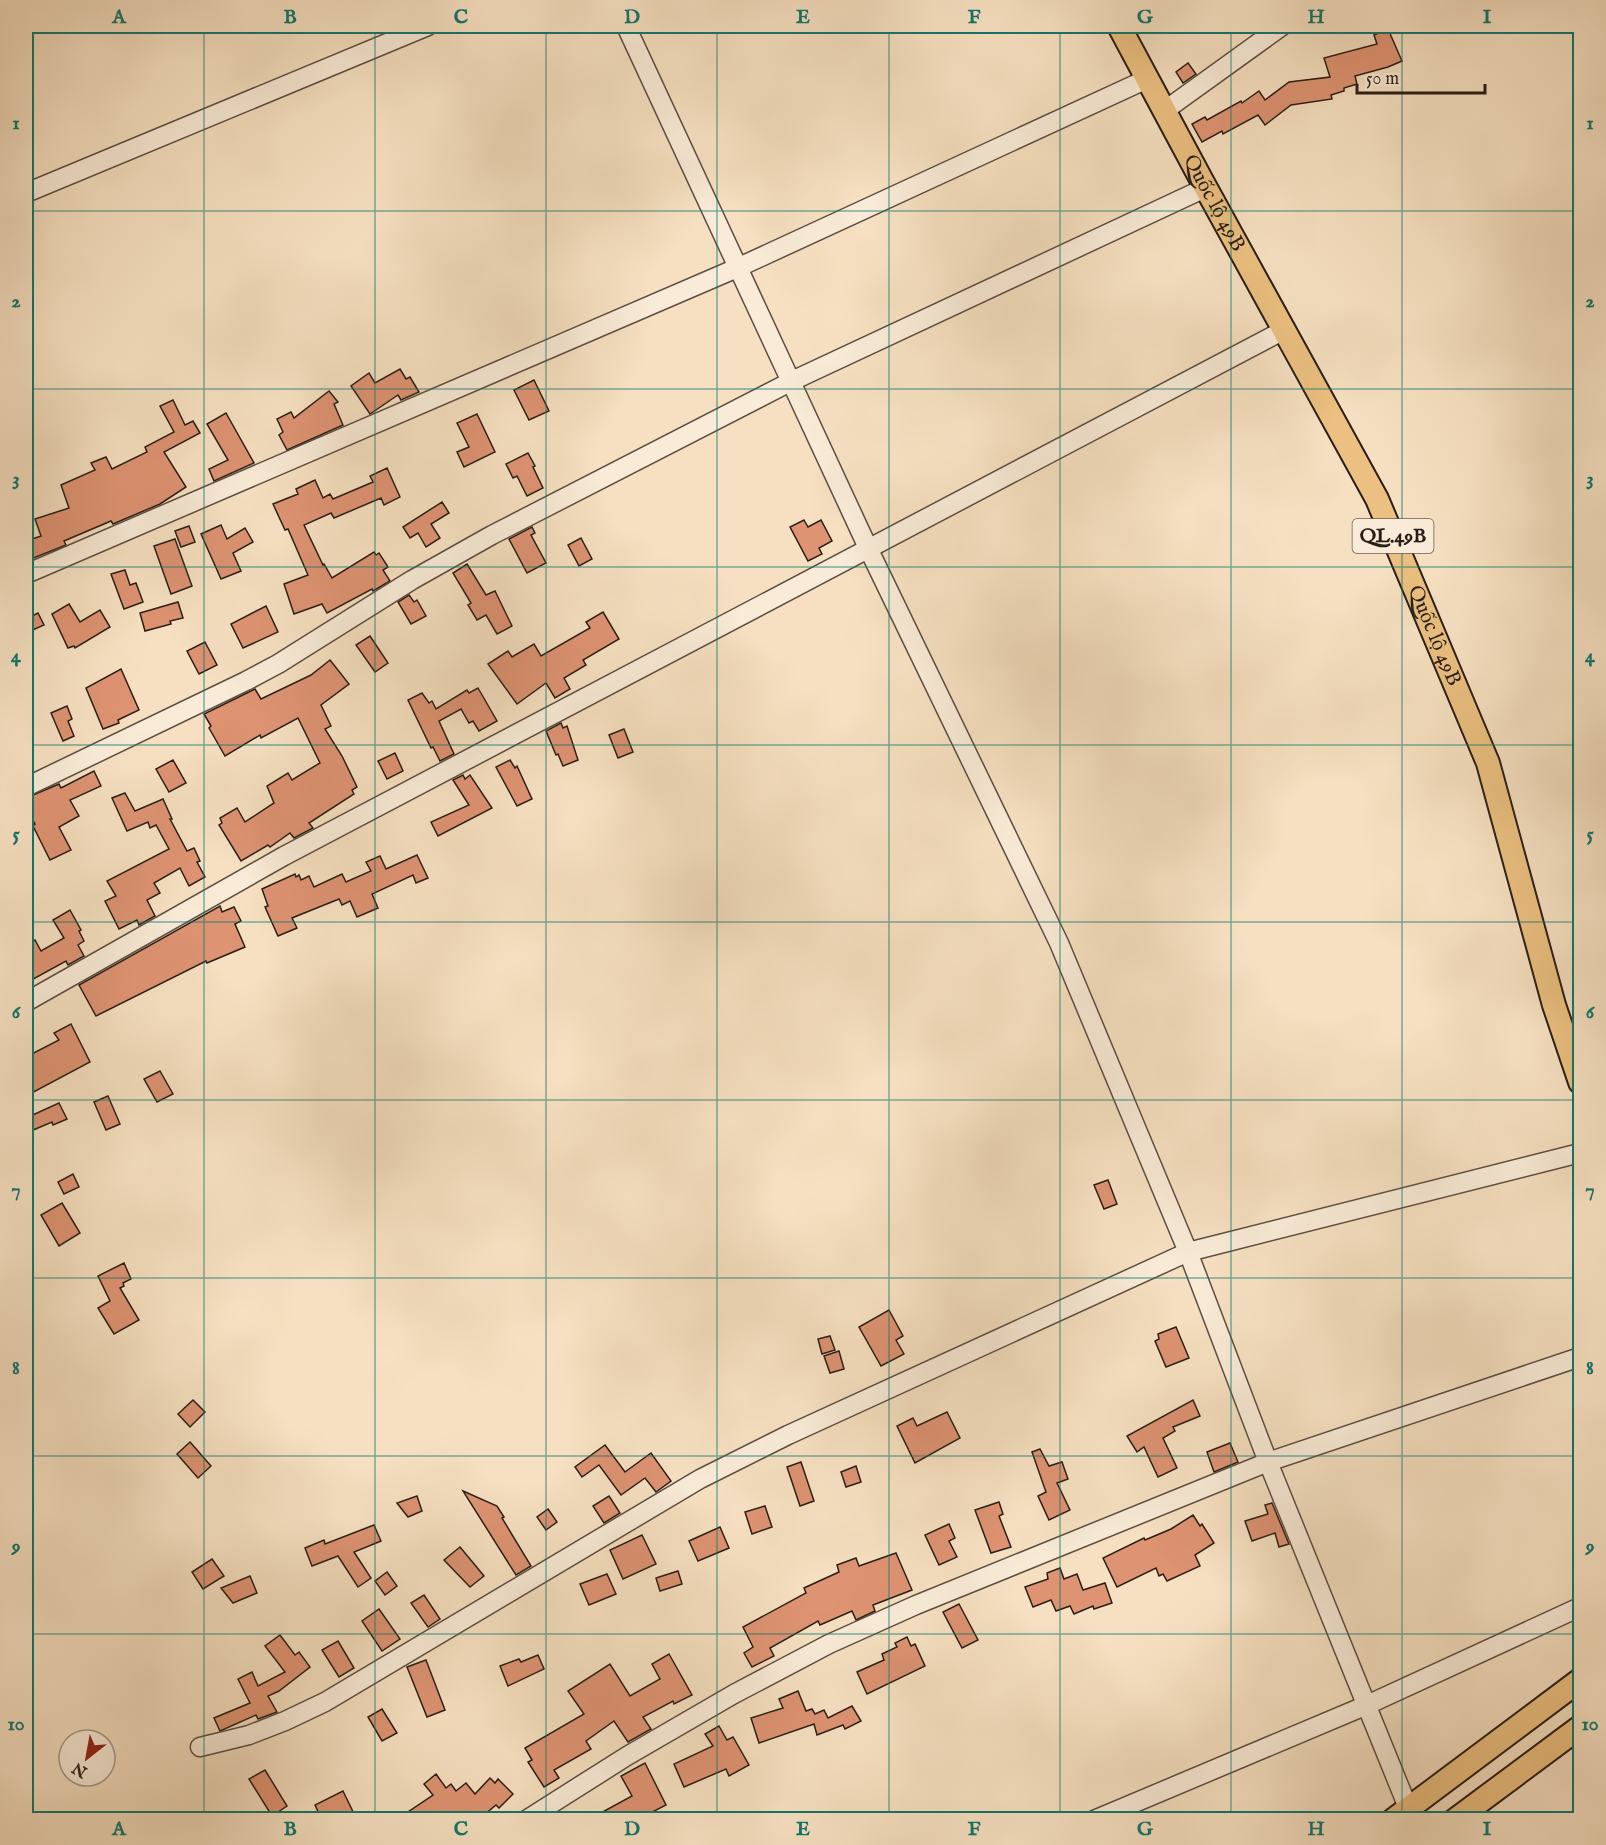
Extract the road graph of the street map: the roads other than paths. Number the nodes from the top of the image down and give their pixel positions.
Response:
1 (428, 26) edge
2 (627, 26) edge
3 (1119, 26) edge
4 (1282, 26) edge
5 (1147, 79) junction
6 (1164, 111) junction
7 (1206, 188) junction
8 (26, 193) edge
9 (738, 268) junction
10 (1284, 330) junction
11 (792, 381) junction
12 (869, 550) junction
13 (26, 574) edge
14 (26, 787) edge
15 (26, 1002) edge
16 (1581, 1082) edge
17 (1581, 1153) edge
18 (1188, 1252) junction
19 (1581, 1357) edge
20 (1268, 1462) junction
21 (1581, 1606) edge
22 (1581, 1680) edge
23 (1367, 1705) junction
24 (1581, 1727) edge
25 (200, 1747) dead end
26 (1405, 1816) edge
27 (526, 1820) edge
28 (1094, 1820) edge
29 (1455, 1820) edge

1 - 8 street
2 - 9 street
3 - 5 main road, Quốc lộ 49B / QL.49B
4 - 6 street
5 - 6 main road, Quốc lộ 49B / QL.49B
5 - 9 street
6 - 7 main road, Quốc lộ 49B / QL.49B
7 - 10 main road, Quốc lộ 49B / QL.49B
7 - 11 street
9 - 11 street
9 - 13 street
10 - 12 street
10 - 16 main road, Quốc lộ 49B / QL.49B
11 - 12 street
11 - 14 street
12 - 15 street
12 - 18 street
17 - 18 street
18 - 20 street
18 - 25 street
19 - 20 street
20 - 23 street
20 - 27 street
21 - 23 street
22 - 26 main road
23 - 26 street
23 - 28 street
24 - 29 main road

